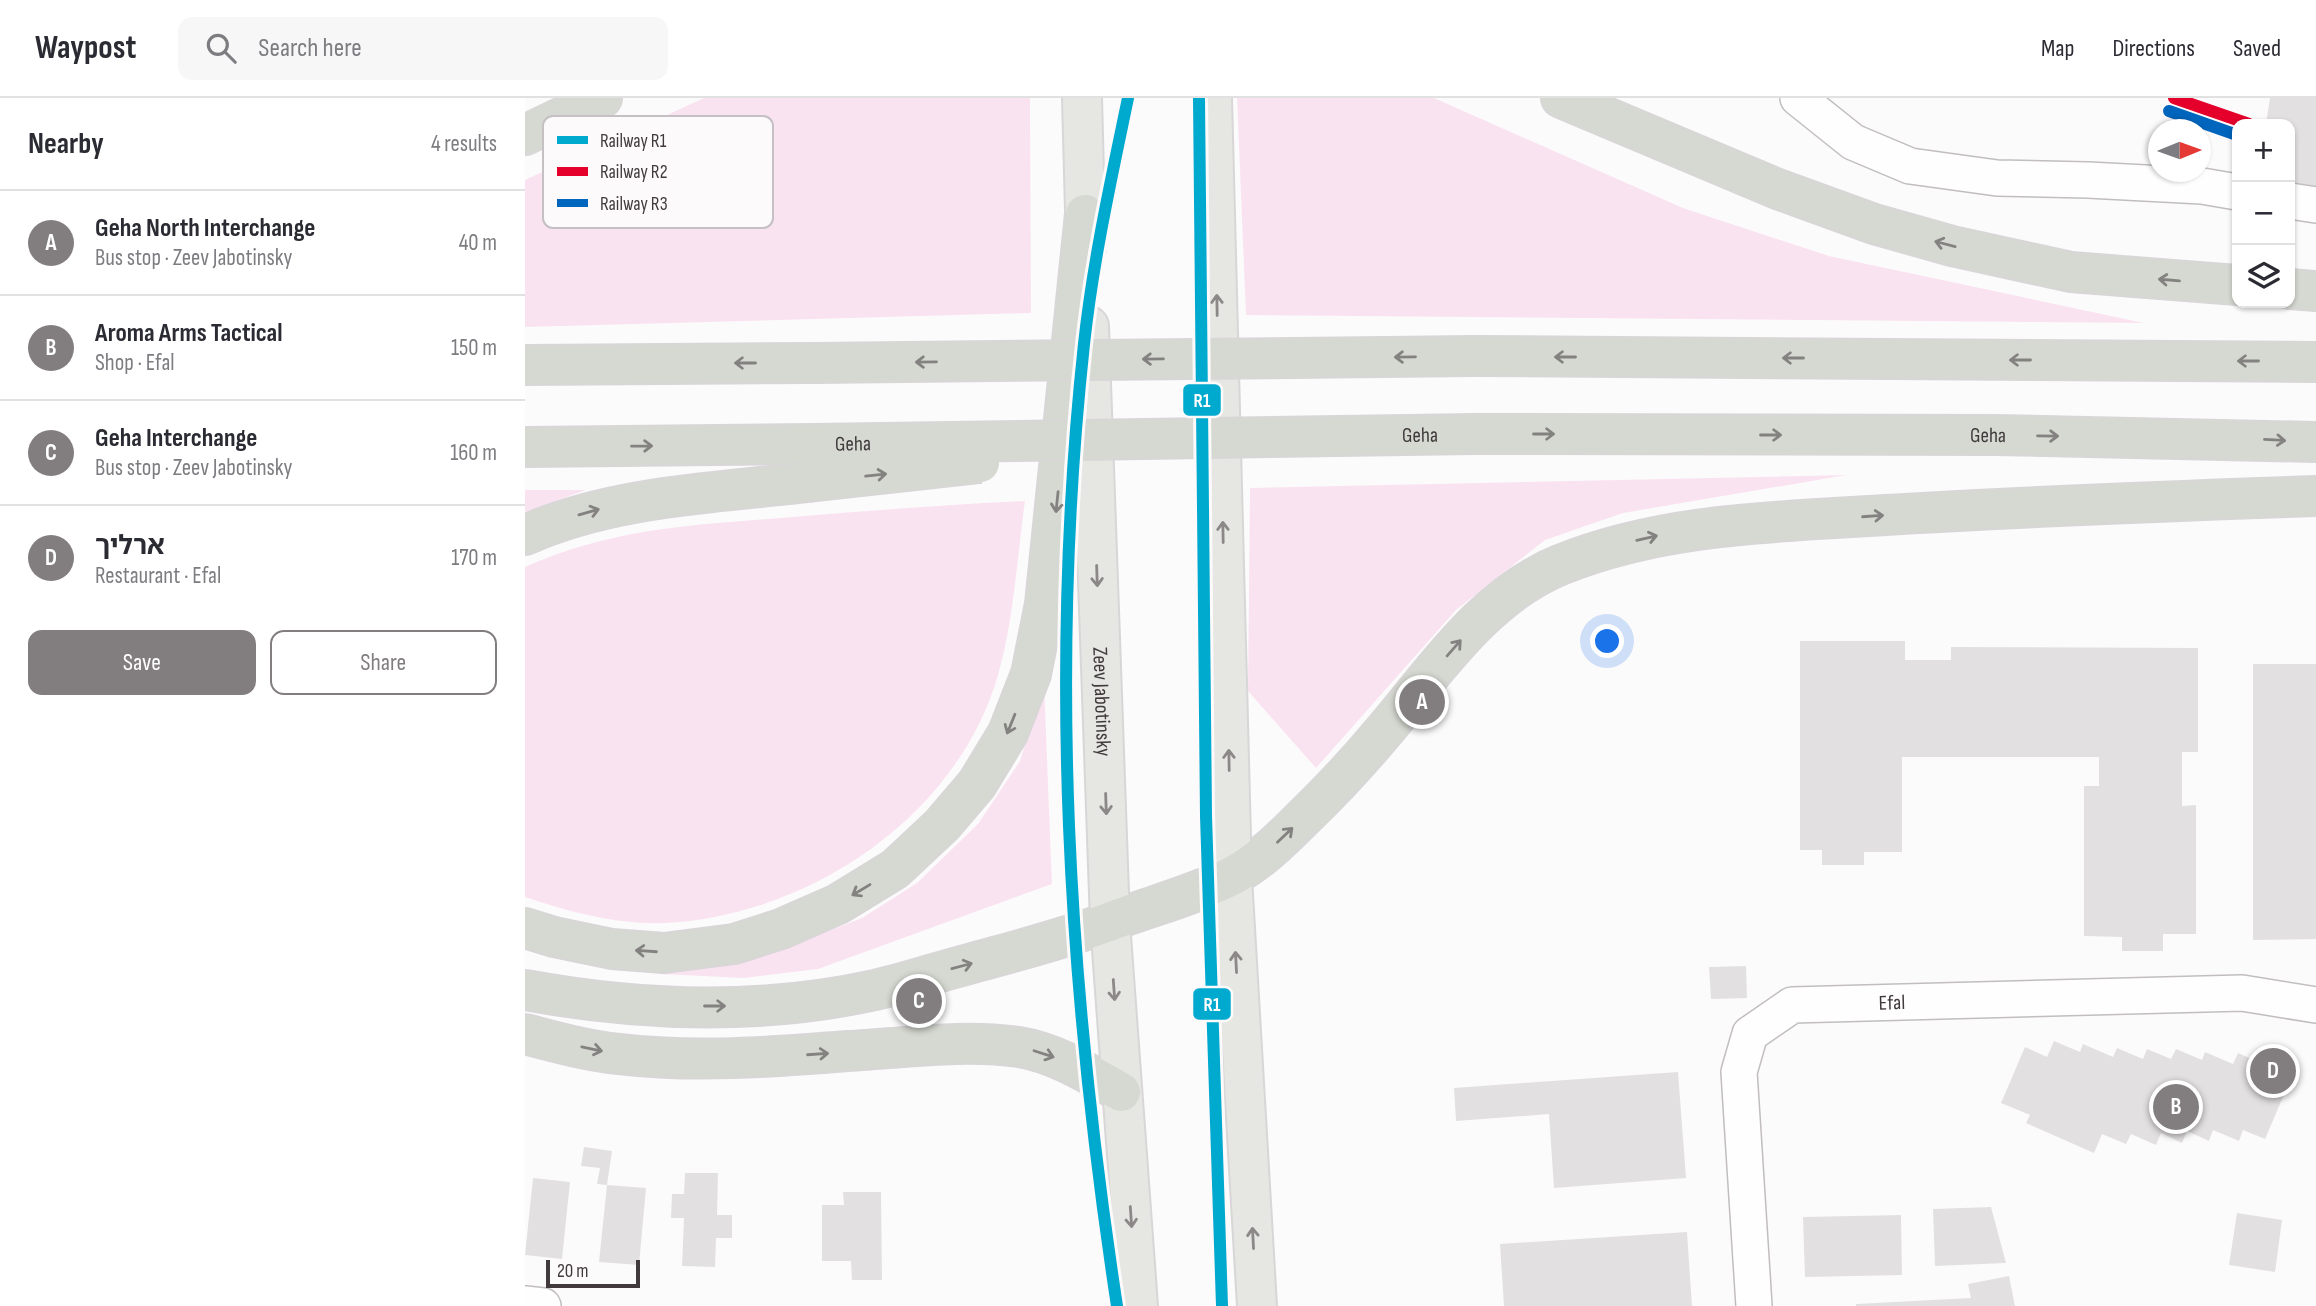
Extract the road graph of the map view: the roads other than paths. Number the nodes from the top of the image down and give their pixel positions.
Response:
1 (602, 98) edge
2 (1082, 98) edge
3 (1212, 98) edge
4 (1561, 98) edge
5 (1609, 98) edge
6 (1798, 98) edge
7 (565, 116) edge
8 (543, 126) edge
9 (525, 135) edge
10 (1705, 157) junction
11 (2232, 191) edge
12 (2295, 202) edge
13 (2316, 205) edge
14 (1085, 214) junction
15 (2232, 285) edge
16 (2295, 289) edge
17 (2316, 291) edge
18 (2316, 362) edge
19 (525, 365) edge
20 (1208, 437) junction
21 (2316, 442) edge
22 (525, 447) edge
23 (2316, 496) edge
24 (525, 535) edge
25 (1231, 877) junction
26 (1110, 922) junction
27 (525, 928) edge
28 (525, 990) edge
29 (2316, 1005) edge
30 (525, 1034) edge
31 (1121, 1093) junction
32 (525, 1304) edge
33 (543, 1306) edge
34 (1138, 1306) edge
35 (1257, 1306) edge
36 (1754, 1306) edge

1 - 7 highway
2 - 14 main road, Zeev Jabotinsky
25 -> 3 main road
4 - 10 highway
5 - 10 highway
6 - 11 street
8 - 9 highway
15 -> 10 highway
12 - 13 street
14 -> 26 main road, Zeev Jabotinsky
14 -> 27 highway
16 - 17 highway
18 -> 19 highway, bridge
20 -> 21 highway, Geha, bridge
22 -> 20 highway, Geha, bridge
24 -> 20 highway, bridge
25 -> 23 highway
25 - 26 highway
35 -> 25 main road
28 -> 26 highway
26 -> 31 main road, Zeev Jabotinsky
29 - 36 street, Efal
30 -> 31 highway
31 -> 34 main road, Zeev Jabotinsky
32 - 33 street

